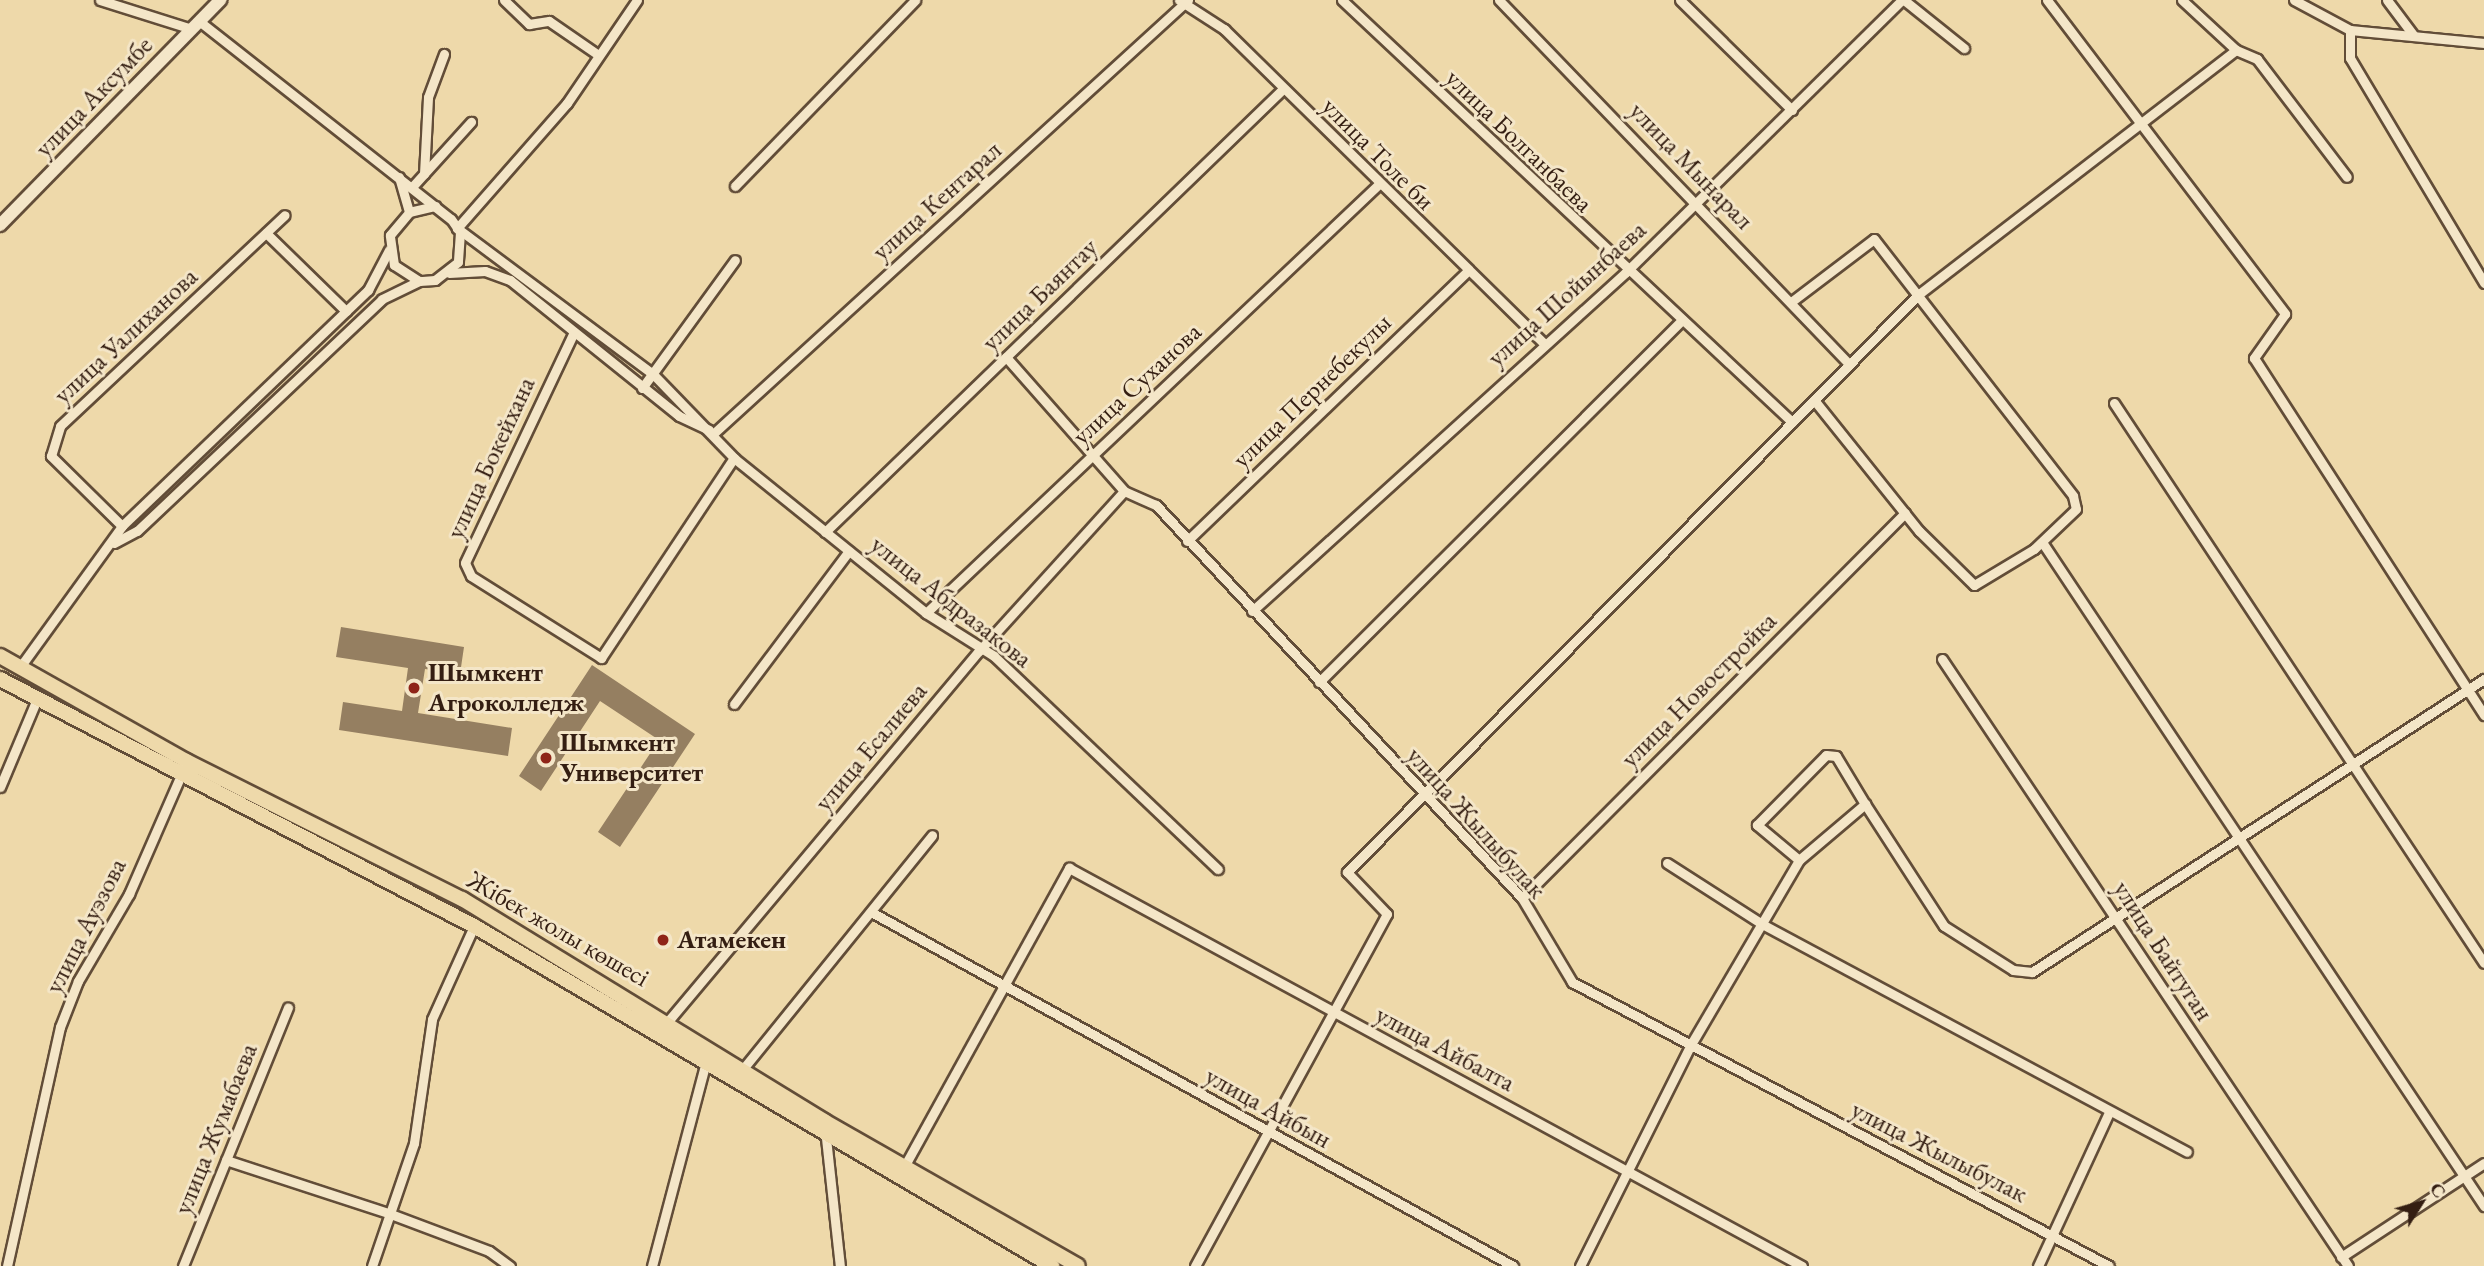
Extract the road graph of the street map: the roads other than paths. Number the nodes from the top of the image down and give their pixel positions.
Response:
1 (100, 0) edge
2 (220, 0) edge
3 (504, 0) edge
4 (637, 0) edge
5 (915, 0) edge
6 (1342, 0) edge
7 (1499, 0) edge
8 (1680, 0) edge
9 (1903, 0) edge
10 (2047, 0) edge
11 (2182, 0) edge
12 (2294, 0) edge
13 (2387, 0) edge
14 (1184, 1) edge
15 (196, 25) junction
16 (2350, 30) junction
17 (2414, 36) junction
18 (2484, 43) edge
19 (1964, 48) dead end
20 (2236, 50) junction
21 (444, 54) dead end
22 (597, 54) junction
23 (1283, 89) junction
24 (1792, 110) junction
25 (471, 121) dead end
26 (2143, 123) junction
27 (424, 174) junction
28 (399, 175) junction
29 (2347, 177) dead end
30 (1378, 185) junction
31 (735, 186) dead end
32 (412, 187) junction
33 (1698, 202) junction
34 (435, 206) junction
35 (408, 212) junction
36 (285, 215) dead end
37 (0, 225) edge
38 (457, 228) junction
39 (266, 233) junction
40 (389, 250) junction
41 (735, 260) dead end
42 (1467, 272) junction
43 (1626, 272) junction
44 (449, 273) junction
45 (419, 281) junction
46 (2484, 283) edge
47 (1919, 294) junction
48 (1791, 302) junction
49 (346, 311) junction
50 (1682, 320) junction
51 (574, 332) junction
52 (1544, 344) junction
53 (1006, 357) junction
54 (1849, 364) junction
55 (653, 374) junction
56 (642, 388) junction
57 (1814, 400) junction
58 (2114, 404) dead end
59 (1792, 422) junction
60 (714, 433) junction
61 (1095, 453) junction
62 (734, 458) junction
63 (1124, 491) junction
64 (1905, 513) junction
65 (121, 526) junction
66 (825, 532) junction
67 (1187, 541) junction
68 (2042, 542) junction
69 (114, 543) junction
70 (849, 551) junction
71 (1252, 611) junction
72 (926, 613) junction
73 (979, 651) junction
74 (0, 656) edge
75 (1942, 659) dead end
76 (20, 667) junction
77 (0, 679) edge
78 (2484, 680) edge
79 (1319, 682) junction
80 (2468, 690) junction
81 (37, 699) junction
82 (734, 704) dead end
83 (2484, 715) edge
84 (2351, 766) junction
85 (181, 775) junction
86 (0, 787) edge
87 (1425, 795) junction
88 (1865, 804) junction
89 (932, 835) dead end
90 (2237, 841) junction
91 (1799, 860) junction
92 (1667, 863) dead end
93 (1218, 869) dead end
94 (1522, 898) junction
95 (873, 913) junction
96 (2119, 920) junction
97 (1762, 924) junction
98 (474, 926) junction
99 (2484, 963) edge
100 (1004, 985) junction
101 (288, 1007) dead end
102 (1335, 1014) junction
103 (667, 1022) junction
104 (657, 1036) junction
105 (1690, 1046) junction
106 (705, 1066) junction
107 (741, 1070) junction
108 (2109, 1112) junction
109 (1272, 1134) junction
110 (826, 1138) junction
111 (2187, 1153) dead end
112 (226, 1160) junction
113 (2484, 1163) edge
114 (904, 1167) junction
115 (1627, 1172) junction
116 (2464, 1176) junction
117 (2484, 1206) edge
118 (388, 1213) junction
119 (2053, 1235) junction
120 (2341, 1257) junction
121 (7, 1266) edge
122 (183, 1266) edge
123 (372, 1266) edge
124 (510, 1266) edge
125 (652, 1266) edge
126 (840, 1266) edge
127 (1052, 1266) edge
128 (1079, 1266) edge
129 (1195, 1266) edge
130 (1513, 1266) edge
131 (1580, 1266) edge
132 (1802, 1266) edge
133 (2038, 1266) edge
134 (2109, 1266) edge
135 (2348, 1266) edge

1 - 15 street
2 - 15 main road, улица Аксумбе
3 - 22 street
4 - 22 street
5 - 31 street
6 - 43 street, улица Болганбаева
7 - 33 street, улица Мынарал
8 - 24 street
9 - 19 street
9 - 24 street, улица Шойынбаева
10 - 26 street
11 - 20 street
12 - 16 street
13 - 17 street
14 - 23 street, улица Толе би
14 - 60 street, улица Кентарал
15 - 28 street
15 - 37 main road, улица Аксумбе
16 - 17 street
16 - 46 street
17 - 18 street
20 - 26 street
20 - 29 street
21 - 27 street
22 - 38 street
23 - 30 street, улица Толе би
23 - 53 street, улица Баянтау
24 - 33 street, улица Шойынбаева
25 - 27 street
26 - 47 street
26 - 80 street
27 - 32 street
28 - 32 street
28 - 35 street
30 - 42 street, улица Толе би
30 - 61 street, улица Суханова
32 - 34 street
33 - 43 street, улица Шойынбаева
33 - 48 street, улица Мынарал
34 - 35 street
34 - 38 street
35 - 40 street
36 - 39 street, улица Уалиханова
38 - 44 street
38 - 55 street, улица Абдразакова
39 - 49 street
39 - 65 street, улица Уалиханова
40 - 45 street
40 - 49 street
41 - 55 street
42 - 52 street, улица Толе би
42 - 67 street, улица Пернебекулы
43 - 50 street, улица Болганбаева
43 - 52 street, улица Шойынбаева
44 - 45 street
44 - 51 street, улица Абдразакова
45 - 69 street
47 - 48 street
47 - 54 street
47 - 68 street
48 - 54 street, улица Мынарал
49 - 65 street
50 - 59 street, улица Болганбаева
50 - 79 street
51 - 56 street, улица Абдразакова
51 - 62 street, улица Бокейхана
52 - 71 street, улица Шойынбаева
53 - 61 street, улица Жылыбулак
53 - 66 street, улица Баянтау
54 - 57 street
55 - 56 street
55 - 60 street, улица Абдразакова
56 - 60 street, улица Абдразакова
57 - 59 street
57 - 64 street
58 - 84 street
59 - 87 street
60 - 62 street, улица Абдразакова
61 - 63 street, улица Жылыбулак
61 - 72 street, улица Суханова
62 - 66 street, улица Абдразакова
63 - 67 street, улица Жылыбулак
63 - 73 street, улица Есалиева
64 - 68 street
64 - 94 street, улица Новостройка
65 - 69 street
66 - 70 street, улица Абдразакова
67 - 71 street, улица Жылыбулак
68 - 90 street
69 - 76 street
70 - 72 street, улица Абдразакова
70 - 82 street
71 - 79 street, улица Жылыбулак
72 - 73 street, улица Абдразакова
73 - 93 street, улица Абдразакова
73 - 103 street, улица Есалиева
74 - 76 main road, Жібек жолы көшесі
75 - 96 street, улица Байтуган
76 - 103 main road, Жібек жолы көшесі
77 - 81 main road, Жібек жолы көшесі
78 - 80 street
79 - 87 street, улица Жылыбулак
80 - 83 street
80 - 84 street
81 - 85 main road, Жібек жолы көшесі
81 - 86 street
84 - 90 street
84 - 99 street
85 - 98 main road, Жібек жолы көшесі
85 - 121 street, улица Ауэзова
87 - 94 street, улица Жылыбулак
87 - 102 street
88 - 91 street
88 - 91 street
88 - 96 street
89 - 95 street
90 - 96 street
90 - 116 street
91 - 97 street
92 - 97 street
94 - 105 street, улица Жылыбулак
95 - 100 street, улица Айбын
95 - 107 street
96 - 120 street, улица Байтуган
97 - 105 street
97 - 108 street
98 - 104 main road, Жібек жолы көшесі
98 - 118 street
100 - 102 street, улица Айбалта
100 - 109 street, улица Айбын
100 - 114 street
101 - 112 street, улица Жумабаева
102 - 109 street
102 - 115 street, улица Айбалта
103 - 104 street, улица Есалиева
103 - 107 main road, Жібек жолы көшесі
104 - 106 main road, Жібек жолы көшесі
105 - 115 street
105 - 119 street, улица Жылыбулак
106 - 110 main road, Жібек жолы көшесі
106 - 125 street
107 - 114 main road, Жібек жолы көшесі
108 - 111 street
108 - 119 street
109 - 129 street
109 - 130 street, улица Айбын
110 - 126 street
110 - 127 main road, Жібек жолы көшесі
112 - 118 street
112 - 122 street, улица Жумабаева
113 - 116 street
114 - 128 main road, Жібек жолы көшесі
115 - 131 street
115 - 132 street, улица Айбалта
116 - 117 street
116 - 120 street
118 - 123 street
118 - 124 street
119 - 133 street
119 - 134 street, улица Жылыбулак
120 - 135 street, улица Байтуган

